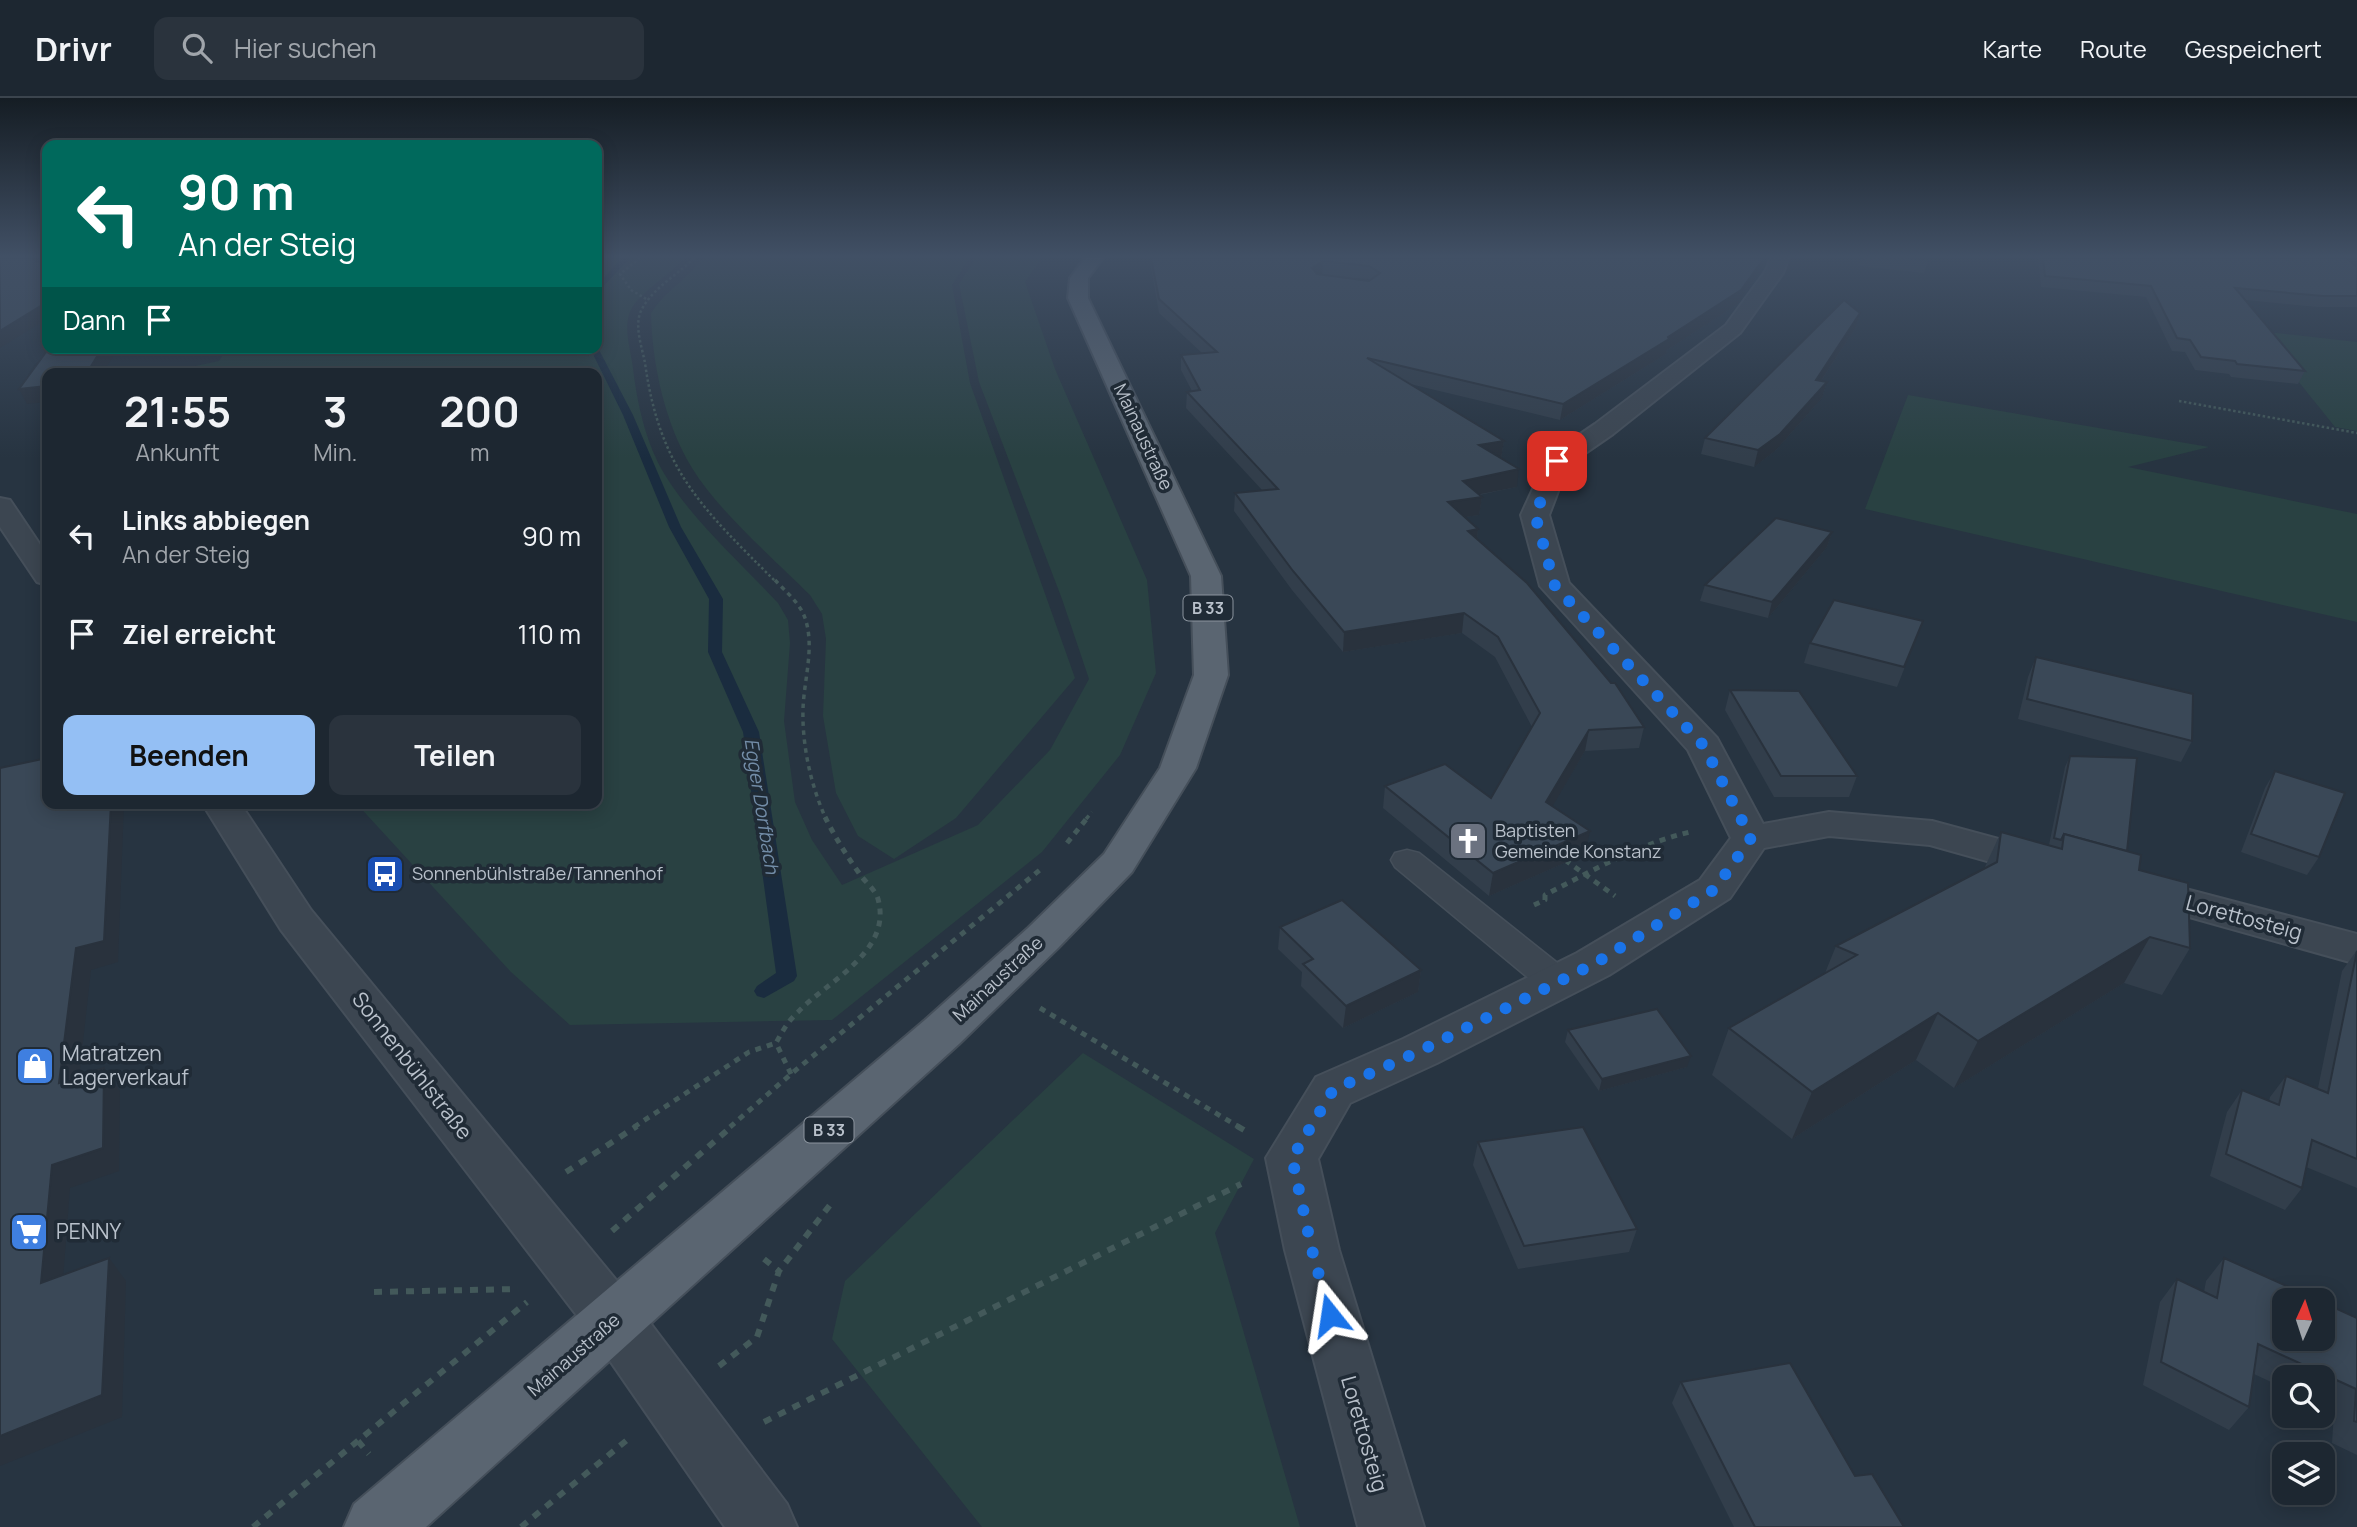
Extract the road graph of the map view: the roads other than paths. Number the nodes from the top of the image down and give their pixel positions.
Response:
1 (1090, 325) edge
2 (1736, 325) edge
3 (0, 506) edge
4 (13, 546) edge
5 (42, 572) edge
6 (224, 809) edge
7 (1749, 835) junction
8 (1407, 860) dead end
9 (2357, 949) edge
10 (1557, 982) junction
11 (615, 1321) junction
12 (377, 1527) edge
13 (764, 1527) edge
14 (1391, 1527) edge

1 - 11 main road, Mainaustraße / B 33
2 - 7 street
3 - 4 street
4 - 5 street
6 - 11 street, Sonnenbühlstraße
7 - 9 street, Lorettosteig
7 - 10 street
8 - 10 lane
10 - 14 street, Lorettosteig
11 - 12 main road, Mainaustraße / B 33
11 - 13 street, Sonnenbühlstraße

